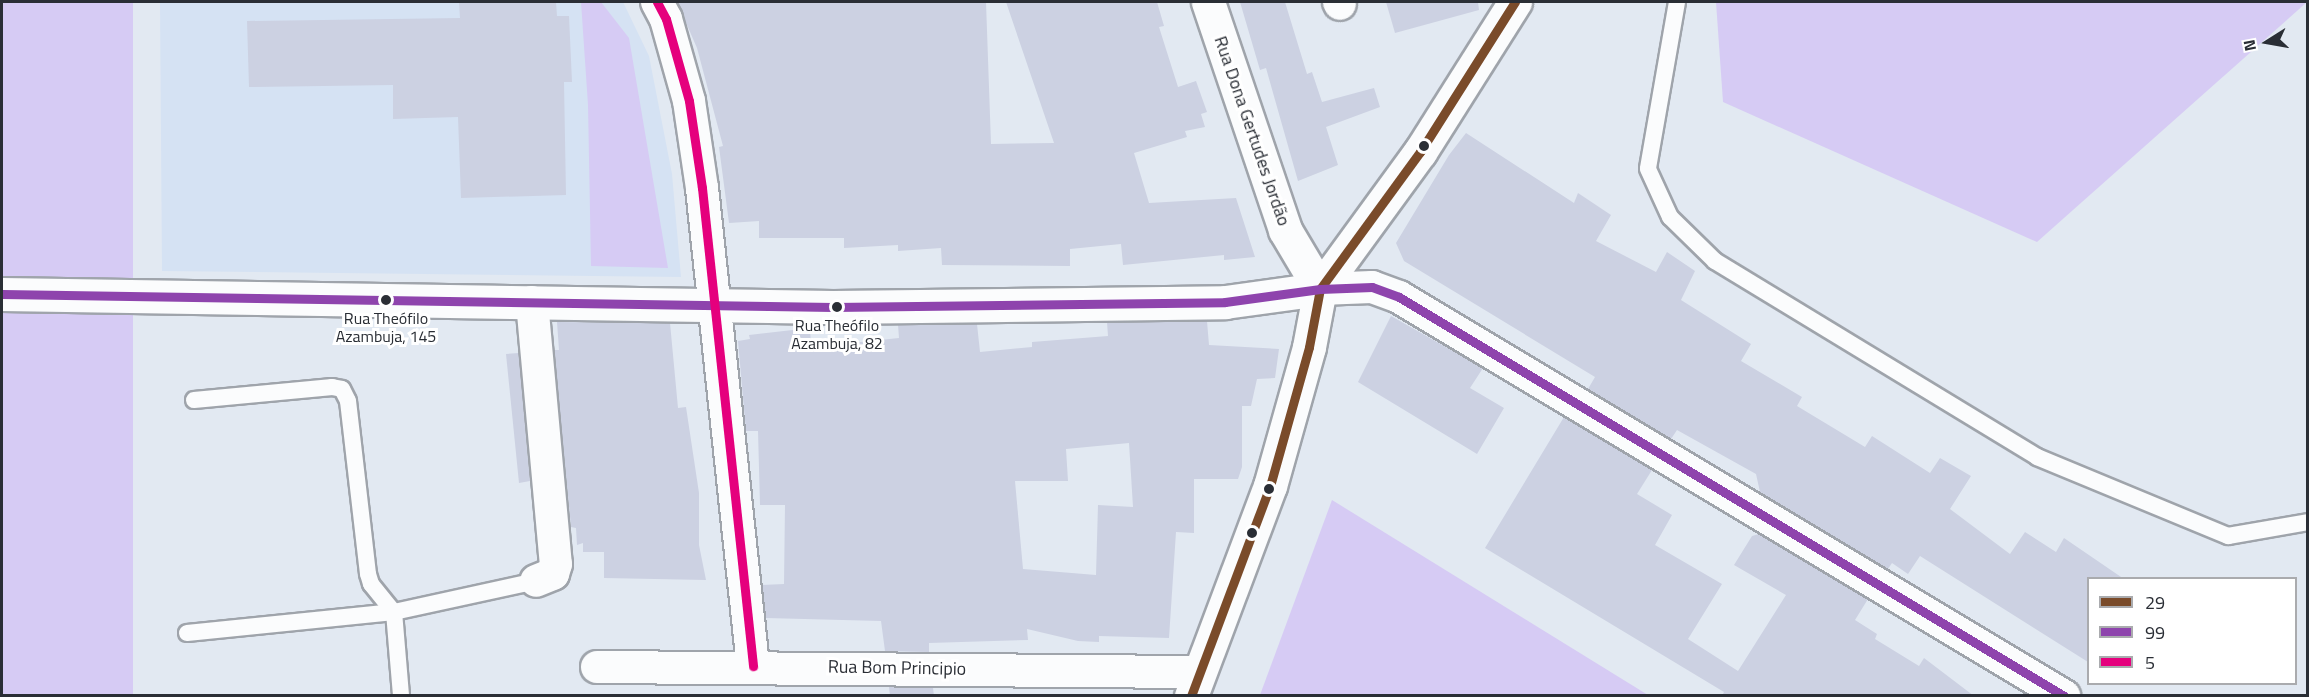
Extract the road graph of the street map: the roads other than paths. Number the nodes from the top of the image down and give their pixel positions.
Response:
1 (657, 2) edge
2 (1208, 2) edge
3 (1515, 2) edge
4 (1677, 2) edge
5 (1320, 289) junction
6 (2, 294) edge
7 (532, 302) junction
8 (716, 306) junction
9 (194, 400) dead end
10 (2307, 522) edge
11 (536, 581) joint
12 (394, 612) junction
13 (187, 633) dead end
14 (753, 666) junction
15 (597, 667) dead end
16 (1194, 684) edge
17 (400, 696) edge
18 (2064, 696) edge

1 - 8 street
2 - 5 street, Rua Dona Gertudes Jordão
3 - 5 street
4 - 10 lane
5 - 8 street
5 - 16 street
5 - 18 street
6 - 7 street
7 - 8 street
7 - 11 street
8 - 14 street
9 - 12 lane
11 - 12 lane
12 - 13 lane
12 - 17 lane
14 - 15 street, Rua Bom Principio
14 - 16 street, Rua Bom Principio

